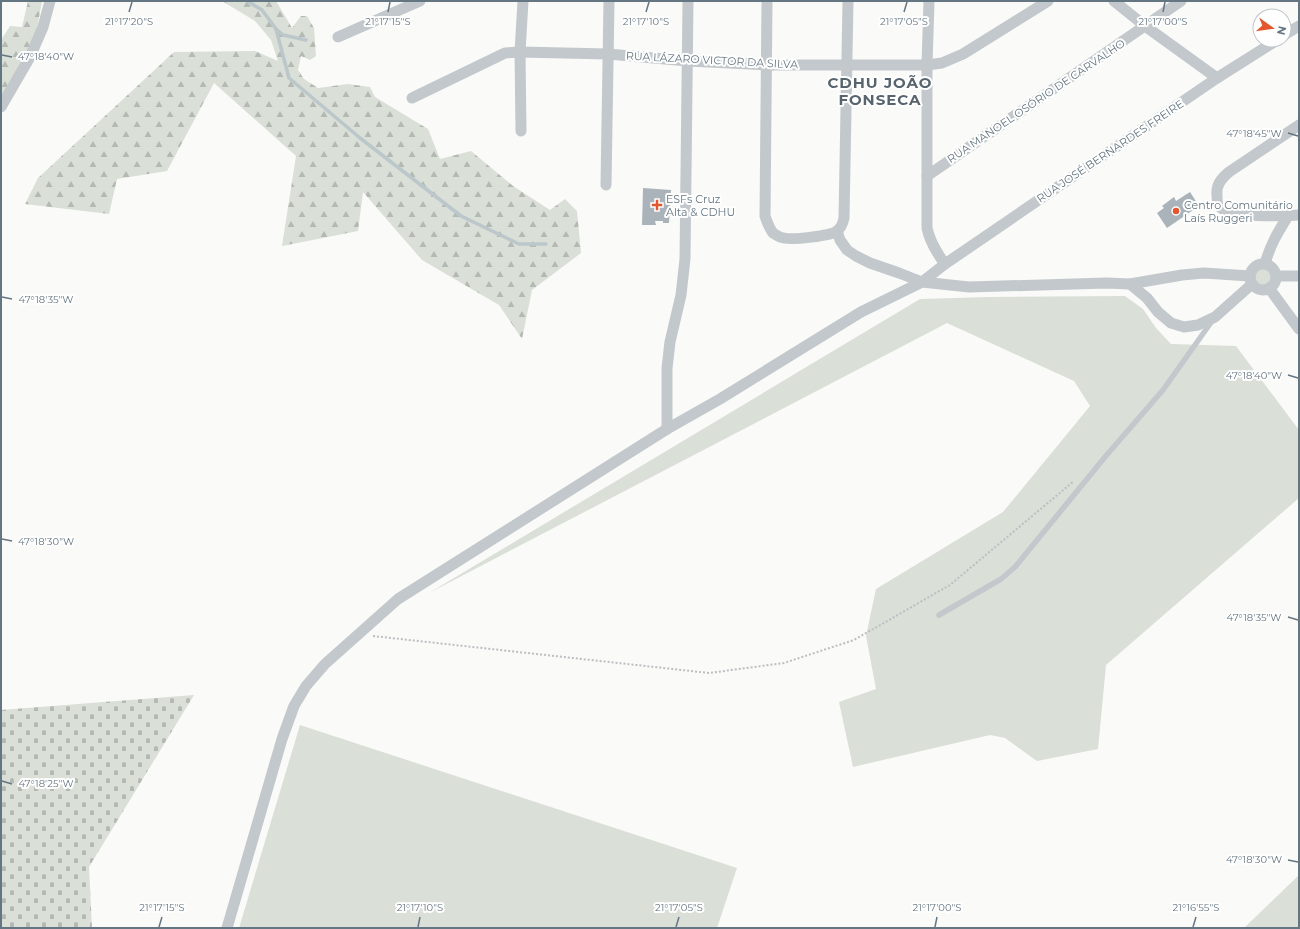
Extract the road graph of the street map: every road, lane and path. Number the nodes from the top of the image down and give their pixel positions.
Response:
1 (50, 1) edge
2 (420, 1) edge
3 (523, 1) edge
4 (609, 1) edge
5 (688, 1) edge
6 (767, 1) edge
7 (848, 1) edge
8 (929, 1) edge
9 (1048, 1) edge
10 (1114, 1) edge
11 (1181, 1) edge
12 (1145, 26) junction
13 (338, 37) dead end
14 (1264, 48) edge
15 (520, 52) junction
16 (608, 54) junction
17 (688, 61) junction
18 (847, 64) junction
19 (767, 65) junction
20 (927, 65) junction
21 (1217, 78) junction
22 (412, 98) dead end
23 (1, 107) edge
24 (1299, 124) edge
25 (521, 131) dead end
26 (926, 176) junction
27 (606, 184) dead end
28 (1294, 216) edge
29 (840, 228) junction
30 (945, 264) junction
31 (1265, 264) junction
32 (1276, 276) junction
33 (1299, 276) edge
34 (1251, 280) junction
35 (922, 282) junction
36 (1130, 284) junction
37 (1269, 288) junction
38 (1214, 318) junction
39 (1299, 329) edge
40 (667, 428) junction
41 (1075, 480) dead end
42 (939, 615) dead end
43 (359, 634) junction
44 (227, 928) edge

1 - 23 street
2 - 13 street
3 - 15 street
4 - 16 street
5 - 17 street
6 - 19 street
7 - 18 street
8 - 20 street
9 - 20 street, RUA LÁZARO VICTOR DA SILVA
10 - 12 street
11 - 12 street, RUA MANOEL OSÓRIO DE CARVALHO
12 - 21 street
12 - 26 street, RUA MANOEL OSÓRIO DE CARVALHO
14 - 21 street, RUA JOSÉ BERNARDES FREIRE
15 - 16 street, RUA LÁZARO VICTOR DA SILVA
15 - 22 street, RUA LÁZARO VICTOR DA SILVA
15 - 25 street
16 - 17 street, RUA LÁZARO VICTOR DA SILVA
16 - 27 street
17 - 19 street, RUA LÁZARO VICTOR DA SILVA
17 - 40 street
18 - 19 street, RUA LÁZARO VICTOR DA SILVA
18 - 20 street, RUA LÁZARO VICTOR DA SILVA
18 - 29 street
19 - 29 street
20 - 26 street
21 - 30 street, RUA JOSÉ BERNARDES FREIRE
24 - 28 street
26 - 30 street
28 - 31 street
29 - 35 street
30 - 35 street, RUA JOSÉ BERNARDES FREIRE
31 - 32 street
31 - 34 street
32 - 33 street
32 - 37 street
34 - 36 street
34 - 37 street
34 - 38 street
35 - 36 street
35 - 40 street, RUA JOSÉ BERNARDES FREIRE
36 - 38 street
37 - 39 street
38 - 42 lane
40 - 43 street, RUA JOSÉ BERNARDES FREIRE
41 - 43 path
43 - 44 street, RUA JOSÉ BERNARDES FREIRE

